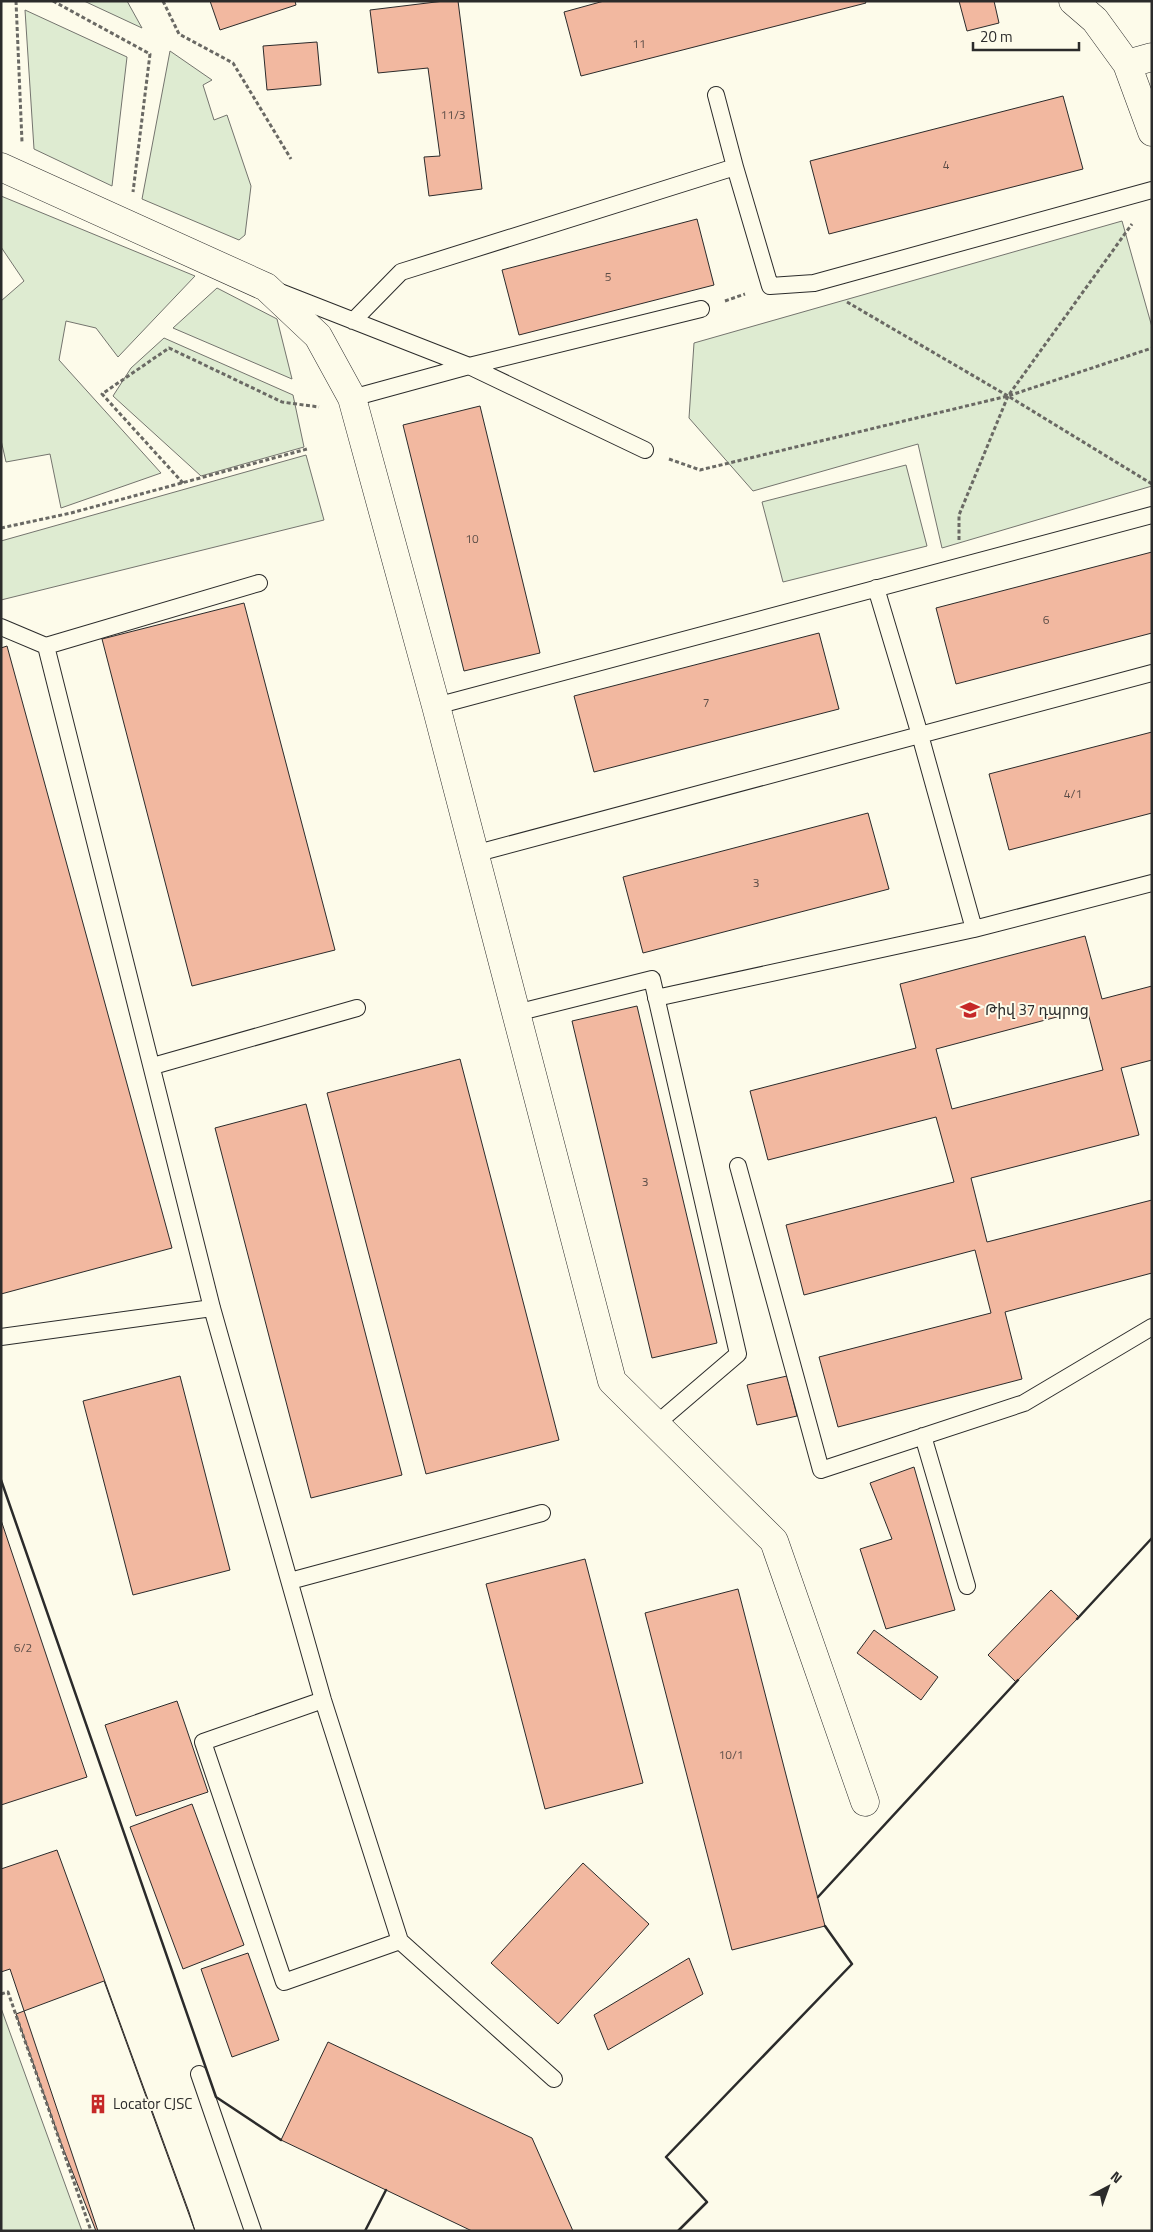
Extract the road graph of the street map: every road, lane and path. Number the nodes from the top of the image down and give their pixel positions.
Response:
1 (16, 1) edge
2 (53, 1) edge
3 (163, 1) edge
4 (1073, 1) edge
5 (1140, 60) edge
6 (716, 94) dead end
7 (1152, 132) edge
8 (291, 159) dead end
9 (735, 167) junction
10 (13, 172) edge
11 (1152, 190) edge
12 (1134, 221) dead end
13 (129, 224) junction
14 (814, 283) junction
15 (770, 286) junction
16 (266, 287) junction
17 (701, 309) joint
18 (354, 321) junction
19 (1152, 348) edge
20 (469, 366) junction
21 (1008, 396) junction
22 (354, 405) junction
23 (306, 449) dead end
24 (645, 450) joint
25 (183, 483) junction
26 (1152, 484) edge
27 (1152, 515) edge
28 (1, 528) edge
29 (959, 566) junction
30 (258, 584) dead end
31 (876, 588) junction
32 (1, 627) edge
33 (46, 646) junction
34 (1152, 673) edge
35 (436, 706) junction
36 (920, 735) junction
37 (474, 854) junction
38 (1152, 884) edge
39 (974, 929) junction
40 (656, 998) junction
41 (357, 1008) dead end
42 (516, 1013) junction
43 (153, 1066) junction
44 (738, 1166) dead end
45 (212, 1308) junction
46 (1152, 1327) edge
47 (1, 1337) edge
48 (655, 1425) junction
49 (923, 1436) junction
50 (542, 1512) dead end
51 (290, 1581) junction
52 (967, 1586) dead end
53 (322, 1700) junction
54 (865, 1802) dead end
55 (400, 1942) junction
56 (1, 1994) edge
57 (199, 2074) dead end
58 (554, 2079) dead end
59 (91, 2231) edge
60 (253, 2231) edge

1 - 10 path
2 - 13 path
3 - 8 path
4 - 5 street
5 - 7 street
6 - 9 lane
9 - 15 lane
9 - 18 lane
10 - 13 street
11 - 14 lane
12 - 21 path
13 - 16 street
14 - 15 lane
14 - 21 path
15 - 17 path
16 - 18 lane
16 - 22 street
17 - 20 lane
18 - 20 lane
19 - 21 path
20 - 22 lane
20 - 24 lane
21 - 24 path
21 - 26 path
21 - 29 path
22 - 25 path
22 - 35 street
23 - 25 path
25 - 28 path
27 - 29 lane
29 - 31 lane
30 - 33 lane
31 - 35 lane
31 - 36 lane
32 - 33 lane
33 - 43 lane
34 - 36 lane
35 - 37 street
36 - 37 lane
36 - 39 lane
37 - 42 street
38 - 39 lane
39 - 40 lane
40 - 42 lane
40 - 48 lane
41 - 43 lane
42 - 48 street
43 - 45 lane
44 - 49 lane
45 - 47 lane
45 - 51 lane
46 - 49 lane
48 - 54 street
49 - 52 lane
50 - 51 lane
51 - 53 lane
53 - 55 lane
53 - 55 lane
55 - 58 lane
56 - 59 path
57 - 60 lane

